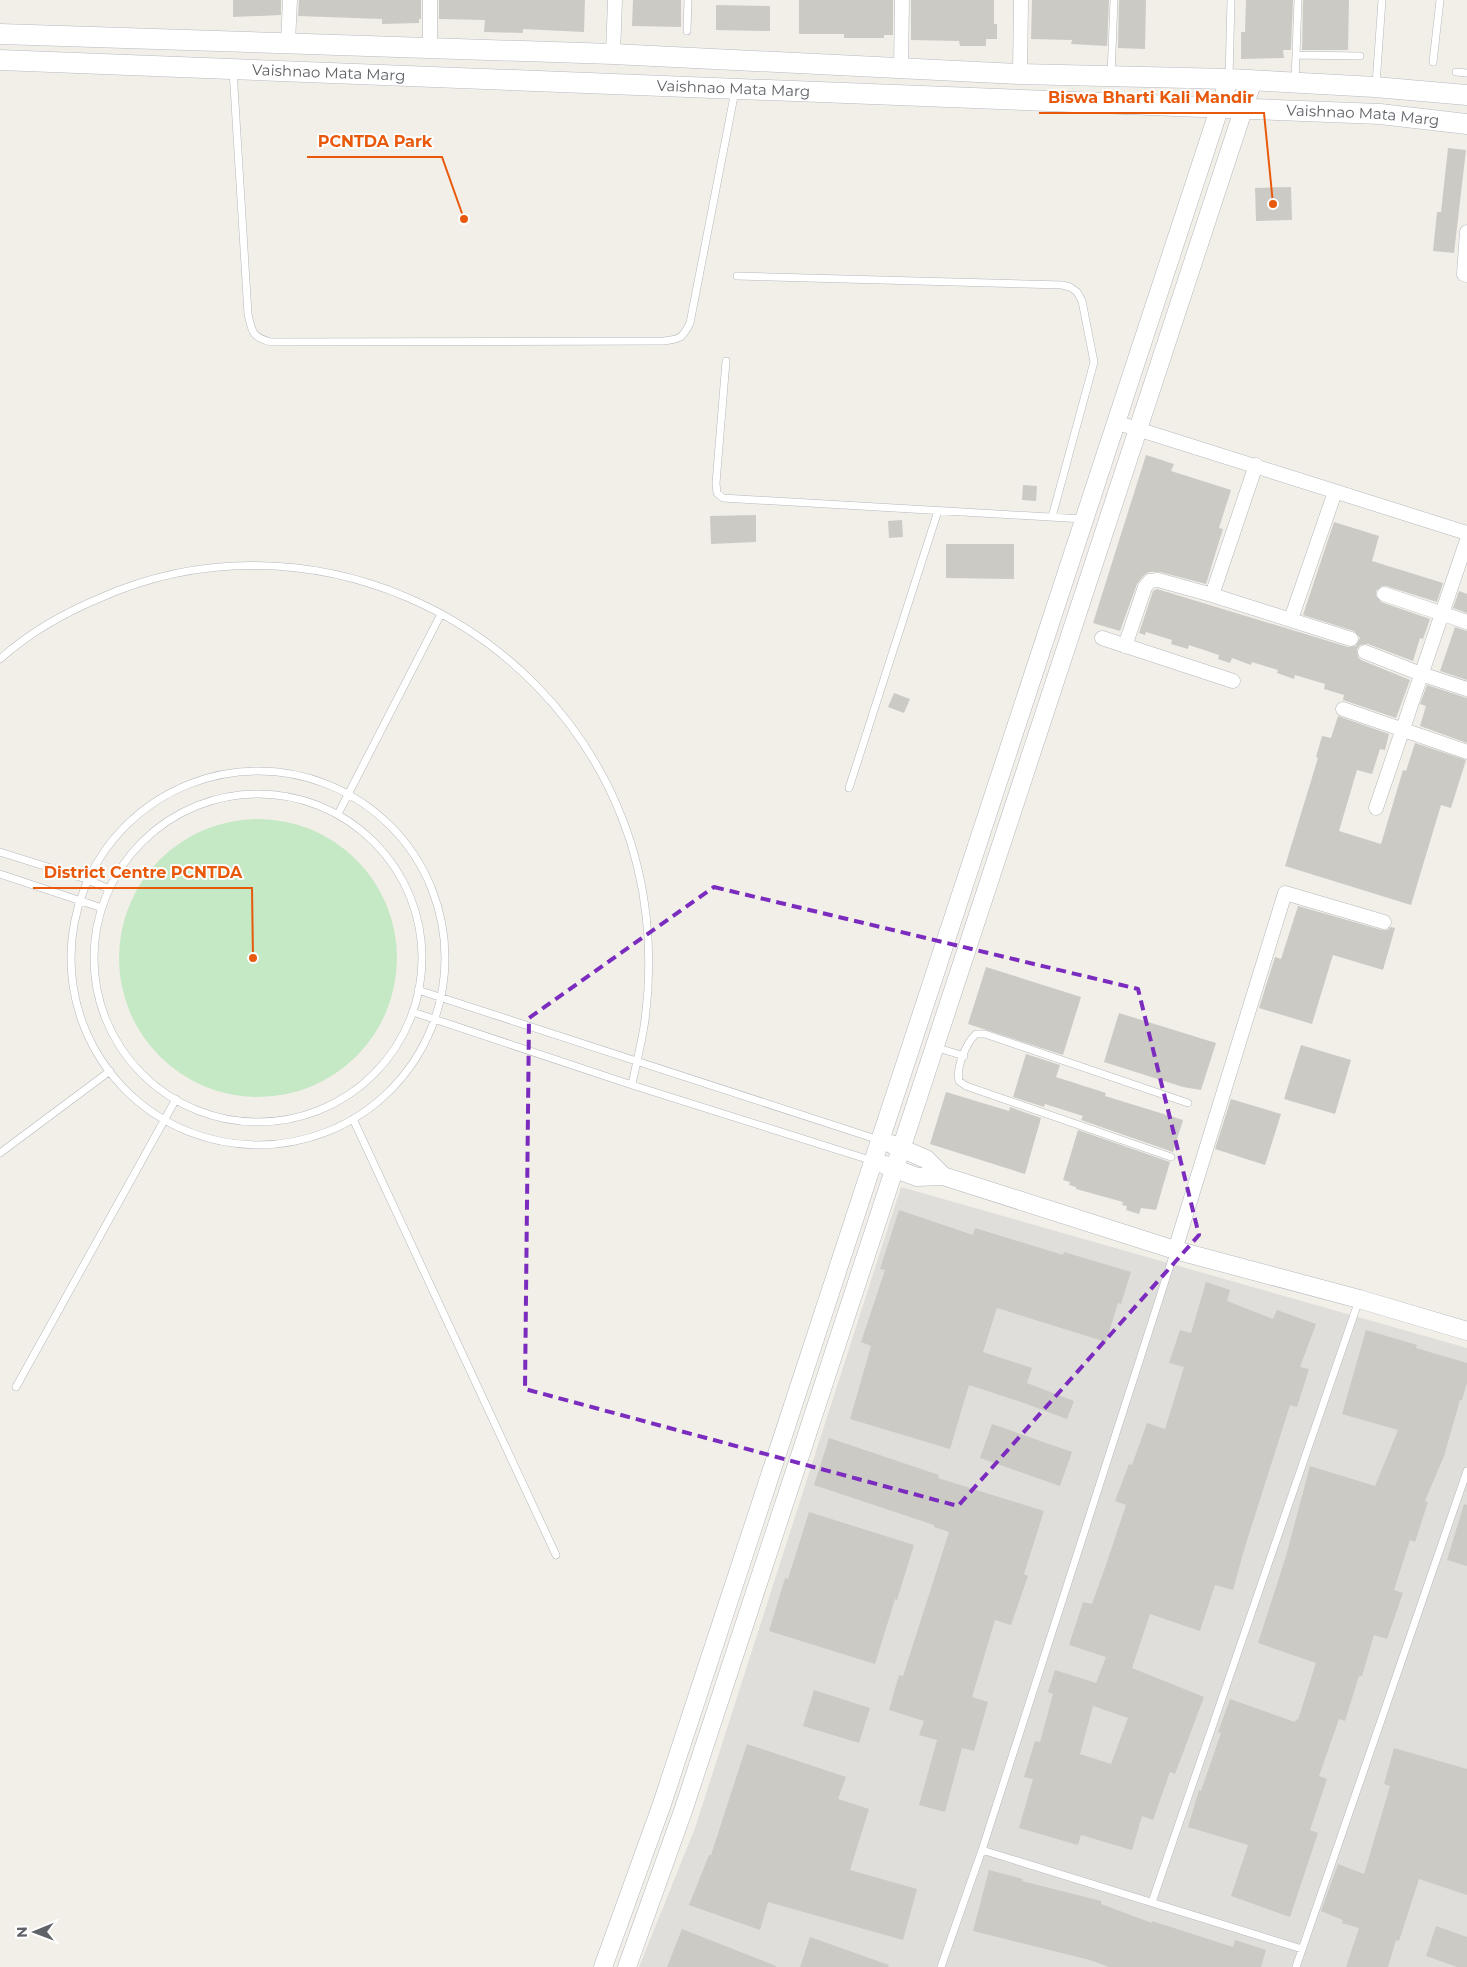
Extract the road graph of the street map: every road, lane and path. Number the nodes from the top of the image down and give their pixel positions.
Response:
1 (290, 0) edge
2 (430, 0) edge
3 (615, 0) edge
4 (688, 0) edge
5 (902, 0) edge
6 (1021, 0) edge
7 (1114, 0) edge
8 (1231, 0) edge
9 (1298, 0) edge
10 (1382, 0) edge
11 (1440, 0) edge
12 (687, 31) dead end
13 (0, 34) edge
14 (295, 43) junction
15 (430, 47) junction
16 (614, 54) junction
17 (1296, 55) junction
18 (1360, 56) dead end
19 (0, 60) edge
20 (1433, 62) dead end
21 (901, 68) junction
22 (233, 69) junction
23 (303, 71) junction
24 (1456, 72) dead end
25 (1467, 73) edge
26 (1020, 74) junction
27 (1111, 75) junction
28 (1229, 78) junction
29 (1253, 80) junction
30 (1295, 82) junction
31 (1376, 87) junction
32 (736, 88) junction
33 (1467, 95) edge
34 (1220, 108) junction
35 (1243, 109) junction
36 (1467, 124) edge
37 (1467, 232) edge
38 (1467, 275) edge
39 (736, 276) dead end
40 (726, 361) dead end
41 (1115, 422) junction
42 (1138, 428) junction
43 (1256, 465) junction
44 (1335, 492) junction
45 (938, 511) junction
46 (1052, 517) junction
47 (1083, 519) junction
48 (1467, 533) edge
49 (1467, 540) edge
50 (1384, 594) dead end
51 (1212, 595) junction
52 (441, 614) junction
53 (1442, 614) junction
54 (1290, 619) junction
55 (1467, 622) edge
56 (1102, 638) dead end
57 (1351, 640) dead end
58 (1125, 646) junction
59 (1365, 652) dead end
60 (0, 660) edge
61 (1422, 674) junction
62 (1233, 681) dead end
63 (1467, 689) edge
64 (1343, 709) dead end
65 (1403, 728) junction
66 (1467, 752) edge
67 (849, 788) dead end
68 (350, 794) junction
69 (1376, 808) dead end
70 (338, 814) junction
71 (0, 852) edge
72 (0, 874) edge
73 (86, 879) junction
74 (109, 889) junction
75 (79, 900) junction
76 (102, 908) junction
77 (1384, 922) dead end
78 (418, 990) junction
79 (440, 996) junction
80 (413, 1012) junction
81 (434, 1019) junction
82 (935, 1047) junction
83 (964, 1056) junction
84 (637, 1061) junction
85 (110, 1071) junction
86 (632, 1085) junction
87 (176, 1099) junction
88 (1188, 1103) dead end
89 (353, 1119) junction
90 (165, 1120) junction
91 (880, 1140) junction
92 (902, 1147) junction
93 (0, 1153) edge
94 (1171, 1157) dead end
95 (873, 1161) junction
96 (895, 1168) junction
97 (943, 1176) junction
98 (1175, 1250) junction
99 (1359, 1299) junction
100 (1467, 1331) edge
101 (16, 1387) dead end
102 (1467, 1471) edge
103 (556, 1555) dead end
104 (982, 1850) junction
105 (1152, 1902) junction
106 (1302, 1949) junction
107 (604, 1967) edge
108 (627, 1967) edge
109 (941, 1967) edge
110 (1296, 1967) edge

1 - 14 street
2 - 15 street
3 - 16 street
4 - 12 lane
5 - 21 street
6 - 26 street
7 - 27 lane
8 - 28 lane
9 - 17 lane
10 - 31 lane
11 - 20 lane
13 - 14 main road, Vaishnao Mata Marg
14 - 15 main road, Vaishnao Mata Marg
14 - 23 main road
15 - 16 main road, Vaishnao Mata Marg
16 - 21 main road, Vaishnao Mata Marg
17 - 18 lane
17 - 30 lane
19 - 22 main road, Vaishnao Mata Marg
21 - 26 main road, Vaishnao Mata Marg
22 - 23 main road, Vaishnao Mata Marg
22 - 32 lane
23 - 32 main road, Vaishnao Mata Marg
24 - 25 lane
26 - 27 main road, Vaishnao Mata Marg
27 - 28 main road, Vaishnao Mata Marg
28 - 29 main road, Vaishnao Mata Marg
28 - 34 street
29 - 30 main road, Vaishnao Mata Marg
29 - 35 street
30 - 31 main road, Vaishnao Mata Marg
31 - 33 main road, Vaishnao Mata Marg
32 - 34 main road, Vaishnao Mata Marg
34 - 35 main road, Vaishnao Mata Marg
34 - 41 street
35 - 36 main road, Vaishnao Mata Marg
35 - 42 street
37 - 38 street
39 - 46 lane
40 - 45 lane
41 - 42 street
41 - 47 street
42 - 43 street
42 - 82 street
43 - 44 street
43 - 51 street
44 - 48 street
44 - 54 street
45 - 46 lane
45 - 67 lane
46 - 47 lane
47 - 91 street
49 - 53 street
50 - 53 street
51 - 54 street
51 - 58 street
52 - 60 lane
52 - 68 lane
52 - 84 lane
53 - 55 street
53 - 61 street
54 - 57 street
56 - 58 street
58 - 62 street
59 - 61 street
61 - 63 street
61 - 65 street
64 - 65 street
65 - 66 street
65 - 69 street
68 - 70 lane
68 - 73 lane
68 - 79 lane
70 - 74 lane
70 - 78 lane
71 - 73 lane
72 - 75 lane
73 - 74 lane
73 - 75 lane
74 - 76 lane
75 - 76 lane
75 - 85 lane
76 - 87 lane
77 - 98 street
78 - 79 lane
78 - 80 lane
79 - 81 lane
79 - 84 lane
80 - 81 lane
80 - 87 lane
81 - 86 lane
81 - 89 lane
82 - 83 lane
82 - 92 street
83 - 88 lane
83 - 94 lane
84 - 86 lane
84 - 91 lane
85 - 90 lane
85 - 93 lane
86 - 95 lane
87 - 90 lane
89 - 90 lane
89 - 103 lane
90 - 101 lane
91 - 92 street
91 - 95 street
92 - 96 street
92 - 97 street
95 - 96 street
95 - 107 street
96 - 97 street
96 - 108 street
97 - 98 street
98 - 99 street
98 - 104 lane
99 - 100 street
99 - 105 lane
102 - 106 lane
104 - 105 lane
104 - 109 lane
105 - 106 lane
106 - 110 lane

